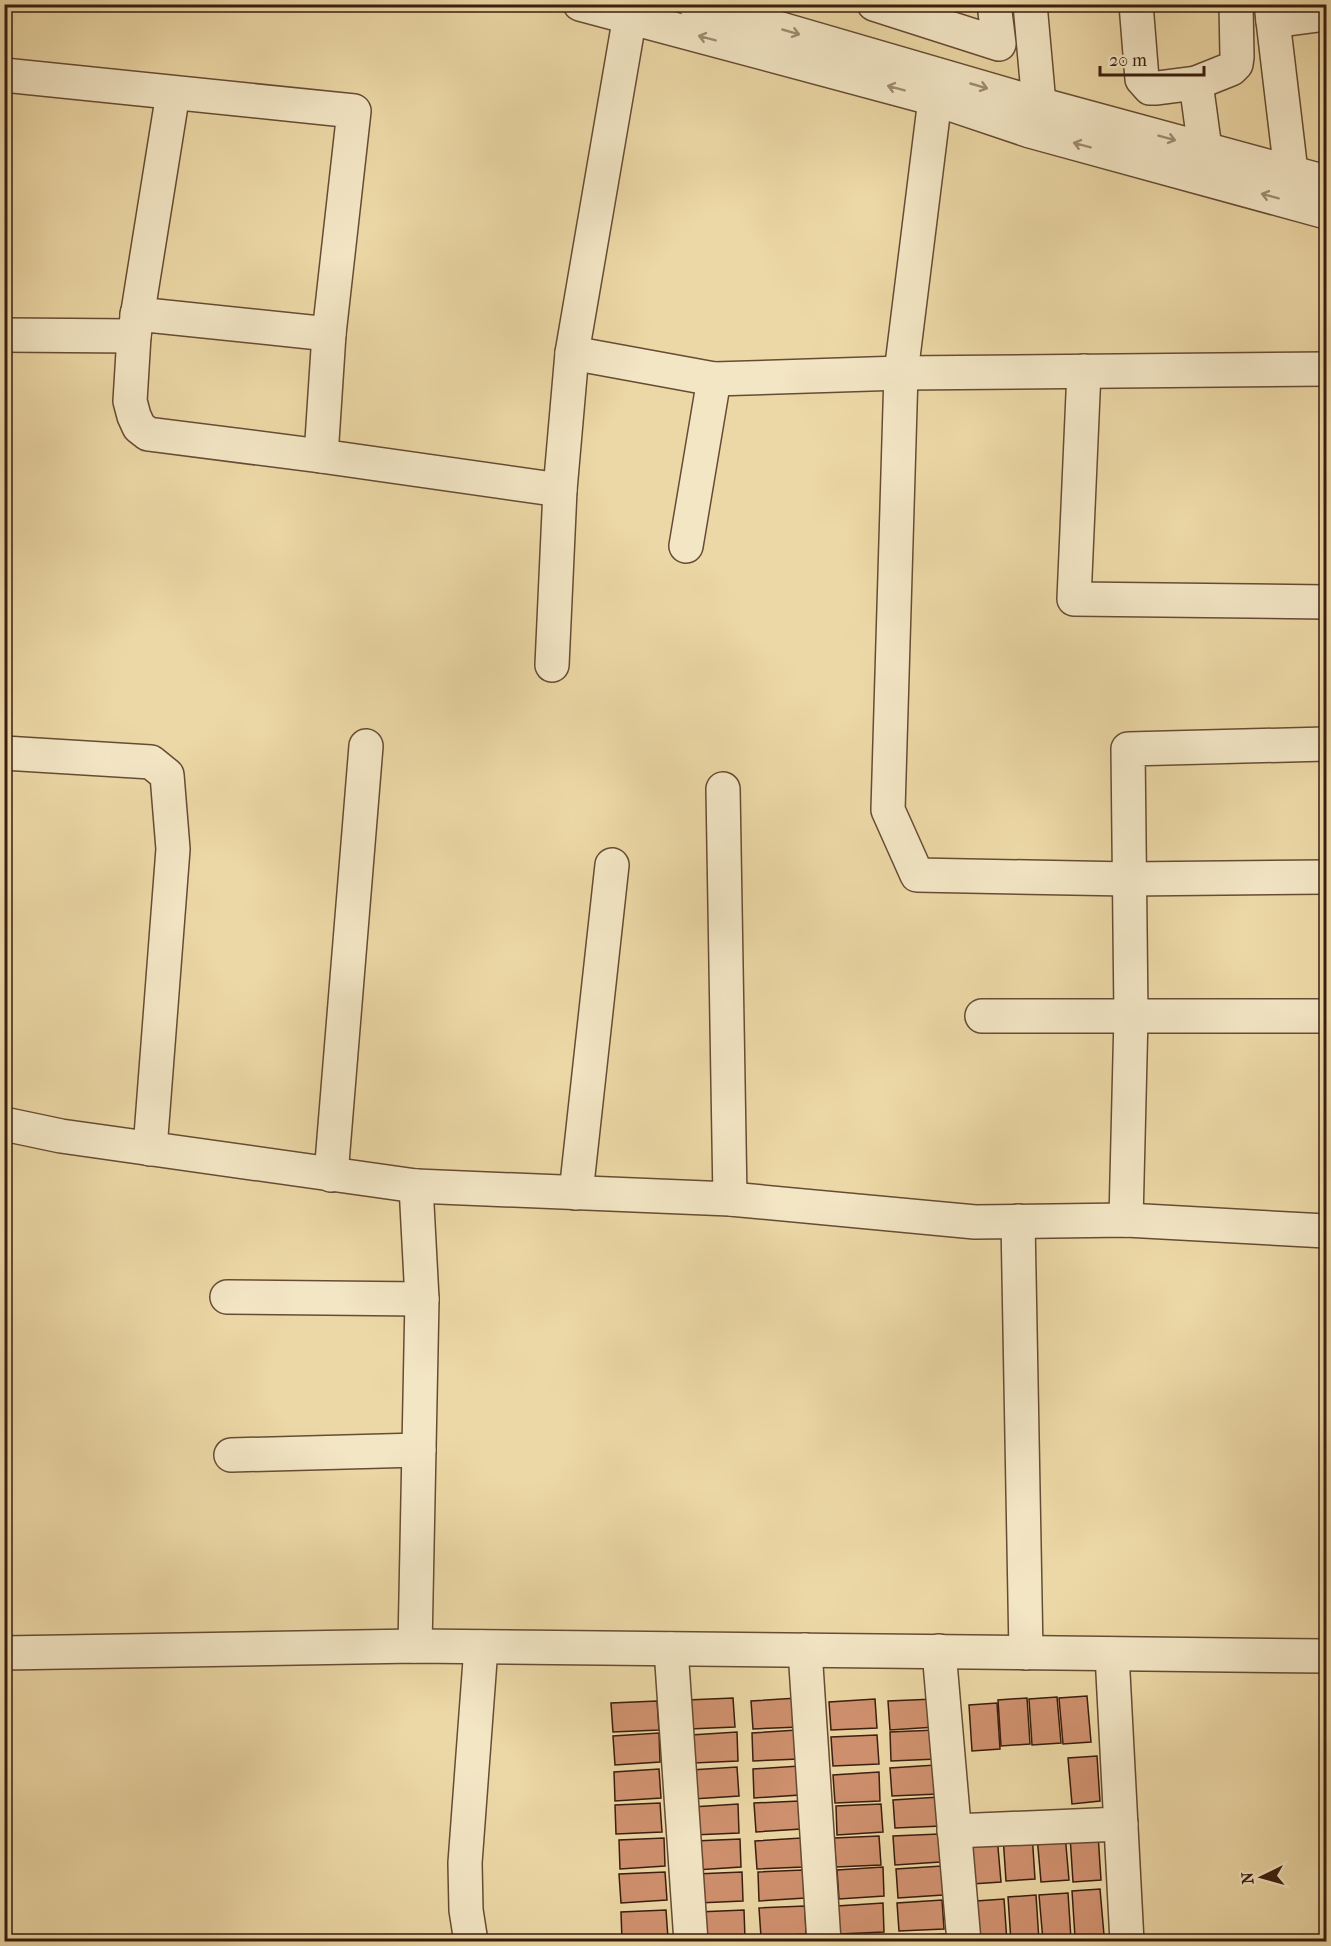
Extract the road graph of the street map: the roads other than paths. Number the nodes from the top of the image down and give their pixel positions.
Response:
1 (580, 4) edge
2 (695, 4) edge
3 (874, 4) edge
4 (994, 4) edge
5 (1030, 4) edge
6 (1136, 4) edge
7 (1236, 4) edge
8 (631, 11) edge
9 (1272, 13) edge
10 (1326, 14) edge
11 (4, 75) edge
12 (1196, 83) junction
13 (173, 93) junction
14 (935, 99) junction
15 (1039, 104) junction
16 (1205, 149) junction
17 (1291, 172) junction
18 (1326, 182) edge
19 (1326, 212) edge
20 (135, 325) junction
21 (4, 334) edge
22 (329, 334) junction
23 (572, 352) junction
24 (1326, 369) edge
25 (1084, 371) junction
26 (901, 373) junction
27 (714, 379) junction
28 (321, 456) junction
29 (560, 490) junction
30 (686, 546) dead end
31 (1326, 602) edge
32 (552, 665) dead end
33 (1326, 744) edge
34 (366, 746) dead end
35 (4, 753) edge
36 (723, 789) dead end
37 (612, 865) dead end
38 (1326, 877) edge
39 (1128, 879) junction
40 (1131, 1016) junction
41 (1326, 1016) edge
42 (982, 1017) dead end
43 (4, 1124) edge
44 (150, 1149) junction
45 (332, 1175) junction
46 (416, 1186) junction
47 (576, 1193) junction
48 (730, 1199) junction
49 (1126, 1220) junction
50 (1018, 1221) junction
51 (1326, 1231) edge
52 (227, 1297) dead end
53 (422, 1299) junction
54 (419, 1450) junction
55 (231, 1455) dead end
56 (415, 1646) junction
57 (481, 1647) junction
58 (671, 1648) junction
59 (805, 1650) junction
60 (939, 1652) junction
61 (4, 1653) edge
62 (1026, 1653) junction
63 (1112, 1654) junction
64 (1326, 1656) edge
65 (1121, 1824) junction
66 (954, 1831) junction
67 (471, 1941) edge
68 (691, 1941) edge
69 (824, 1941) edge
70 (964, 1941) edge
71 (1126, 1941) edge

1 - 8 street
2 -> 15 street
3 - 4 street
5 - 15 street
6 - 12 street
7 - 12 street
14 -> 8 street
8 - 23 street
9 - 10 street
9 - 17 street
11 - 13 street
12 - 16 street
13 - 20 street
13 - 22 street
19 -> 14 street
14 - 26 street
15 -> 16 street
16 - 17 street
17 - 18 street
20 - 21 street
20 - 22 street
20 - 28 street
22 - 28 street
23 - 27 street
23 - 29 street
24 - 25 street
25 - 26 street
25 - 31 street
26 - 27 street
26 - 39 street
27 - 30 street
28 - 29 street
29 - 32 street
33 - 39 street
34 - 45 street
35 - 44 street
36 - 48 street
37 - 47 street
38 - 39 street
39 - 40 street
40 - 41 street
40 - 42 street
40 - 49 street
43 - 44 street
44 - 45 street
45 - 46 street
46 - 47 street
46 - 53 street
47 - 48 street
48 - 50 street
49 - 50 street
49 - 51 street
50 - 62 street
52 - 53 street
53 - 54 street
54 - 55 street
54 - 56 street
56 - 57 street
56 - 61 street
57 - 58 street
57 - 67 street
58 - 59 street
58 - 68 street
59 - 60 street
59 - 69 street
60 - 62 street
60 - 66 street
62 - 63 street
63 - 64 street
63 - 65 street
65 - 66 street
65 - 71 street
66 - 70 street

